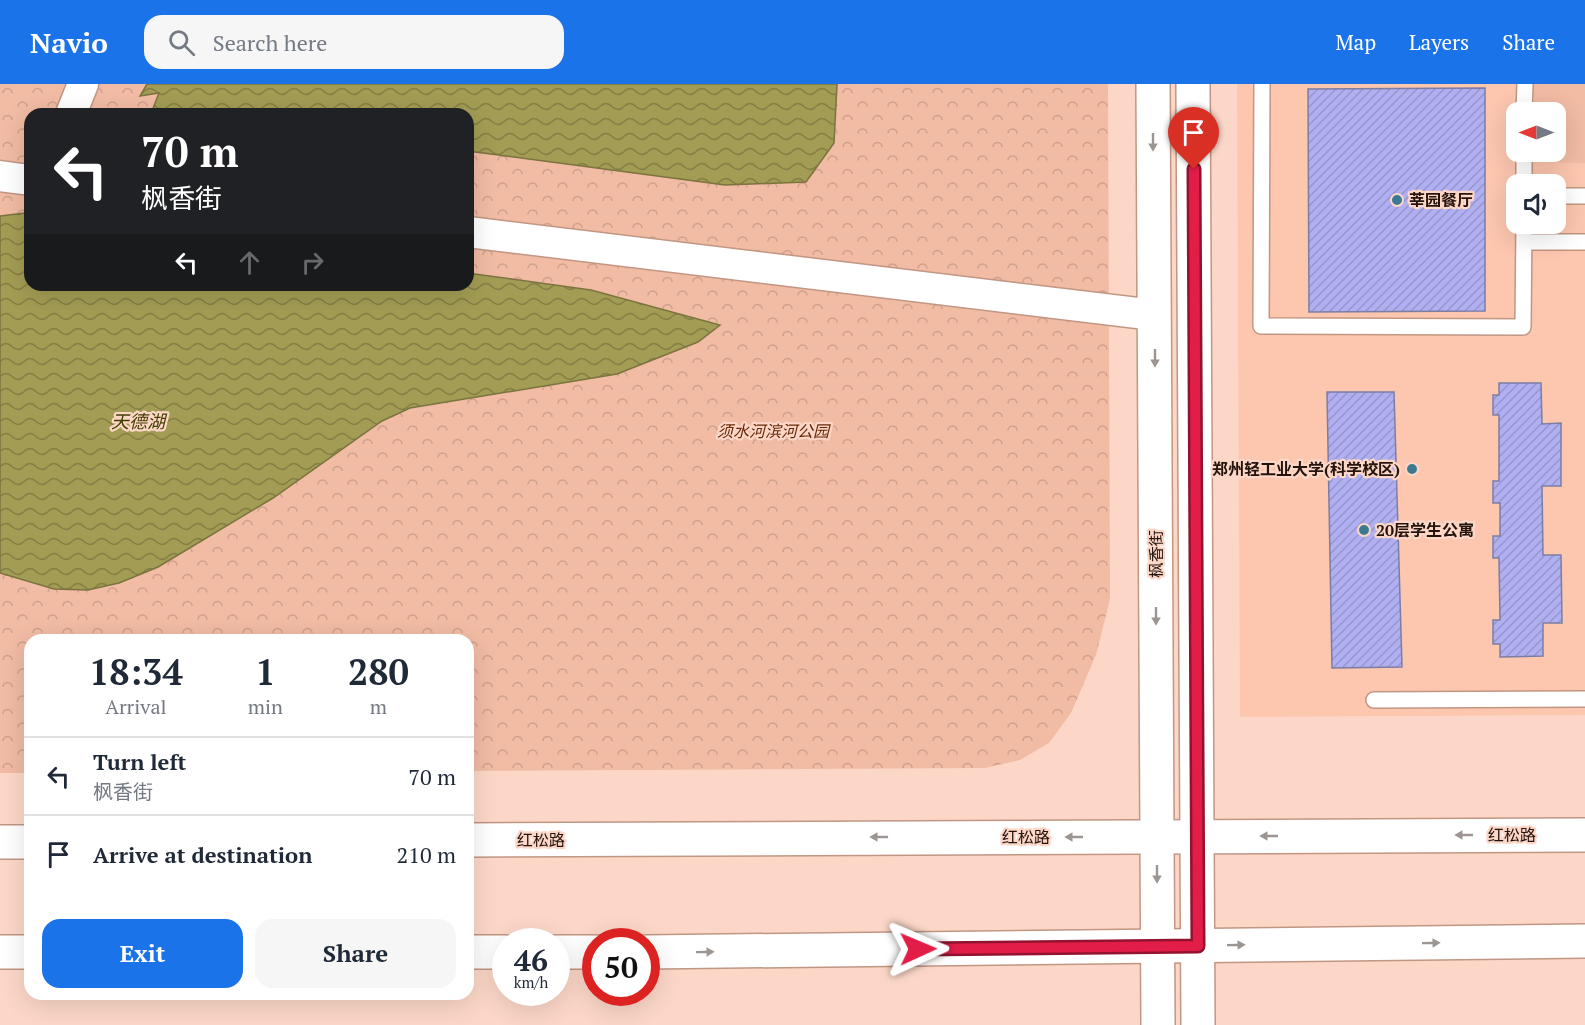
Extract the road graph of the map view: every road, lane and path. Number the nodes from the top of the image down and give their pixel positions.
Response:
1 (83, 84) edge
2 (1153, 84) edge
3 (1193, 84) edge
4 (1262, 84) edge
5 (1525, 84) edge
6 (1524, 102) edge
7 (73, 108) edge
8 (0, 176) edge
9 (24, 179) edge
10 (1566, 196) edge
11 (1585, 196) edge
12 (474, 233) edge
13 (1524, 234) edge
14 (1585, 242) edge
15 (1524, 243) junction
16 (1154, 315) junction
17 (1585, 699) edge
18 (1374, 700) dead end
19 (1585, 834) edge
20 (1157, 836) junction
21 (1197, 836) junction
22 (474, 840) edge
23 (0, 842) edge
24 (24, 842) edge
25 (1585, 941) edge
26 (1157, 946) junction
27 (1198, 946) junction
28 (0, 952) edge
29 (24, 952) edge
30 (474, 952) edge
31 (492, 952) edge
32 (660, 952) edge
33 (1158, 1025) edge
34 (1198, 1025) edge

1 - 7 street
2 -> 16 main road, 枫香街
3 - 21 main road
4 - 15 lane
5 - 6 lane
8 - 9 street
10 - 11 lane
12 - 16 street
13 - 15 lane
14 - 15 lane
16 -> 20 main road, 枫香街
17 - 18 lane
19 -> 21 main road, 红松路
20 - 21 main road, 红松路
20 -> 22 main road, 红松路
20 -> 26 main road, 枫香街
21 - 27 main road
23 - 24 main road
27 -> 25 main road
26 - 27 main road
32 -> 26 main road
26 - 33 main road, 枫香街
27 - 34 main road
28 - 29 main road
30 - 31 main road

